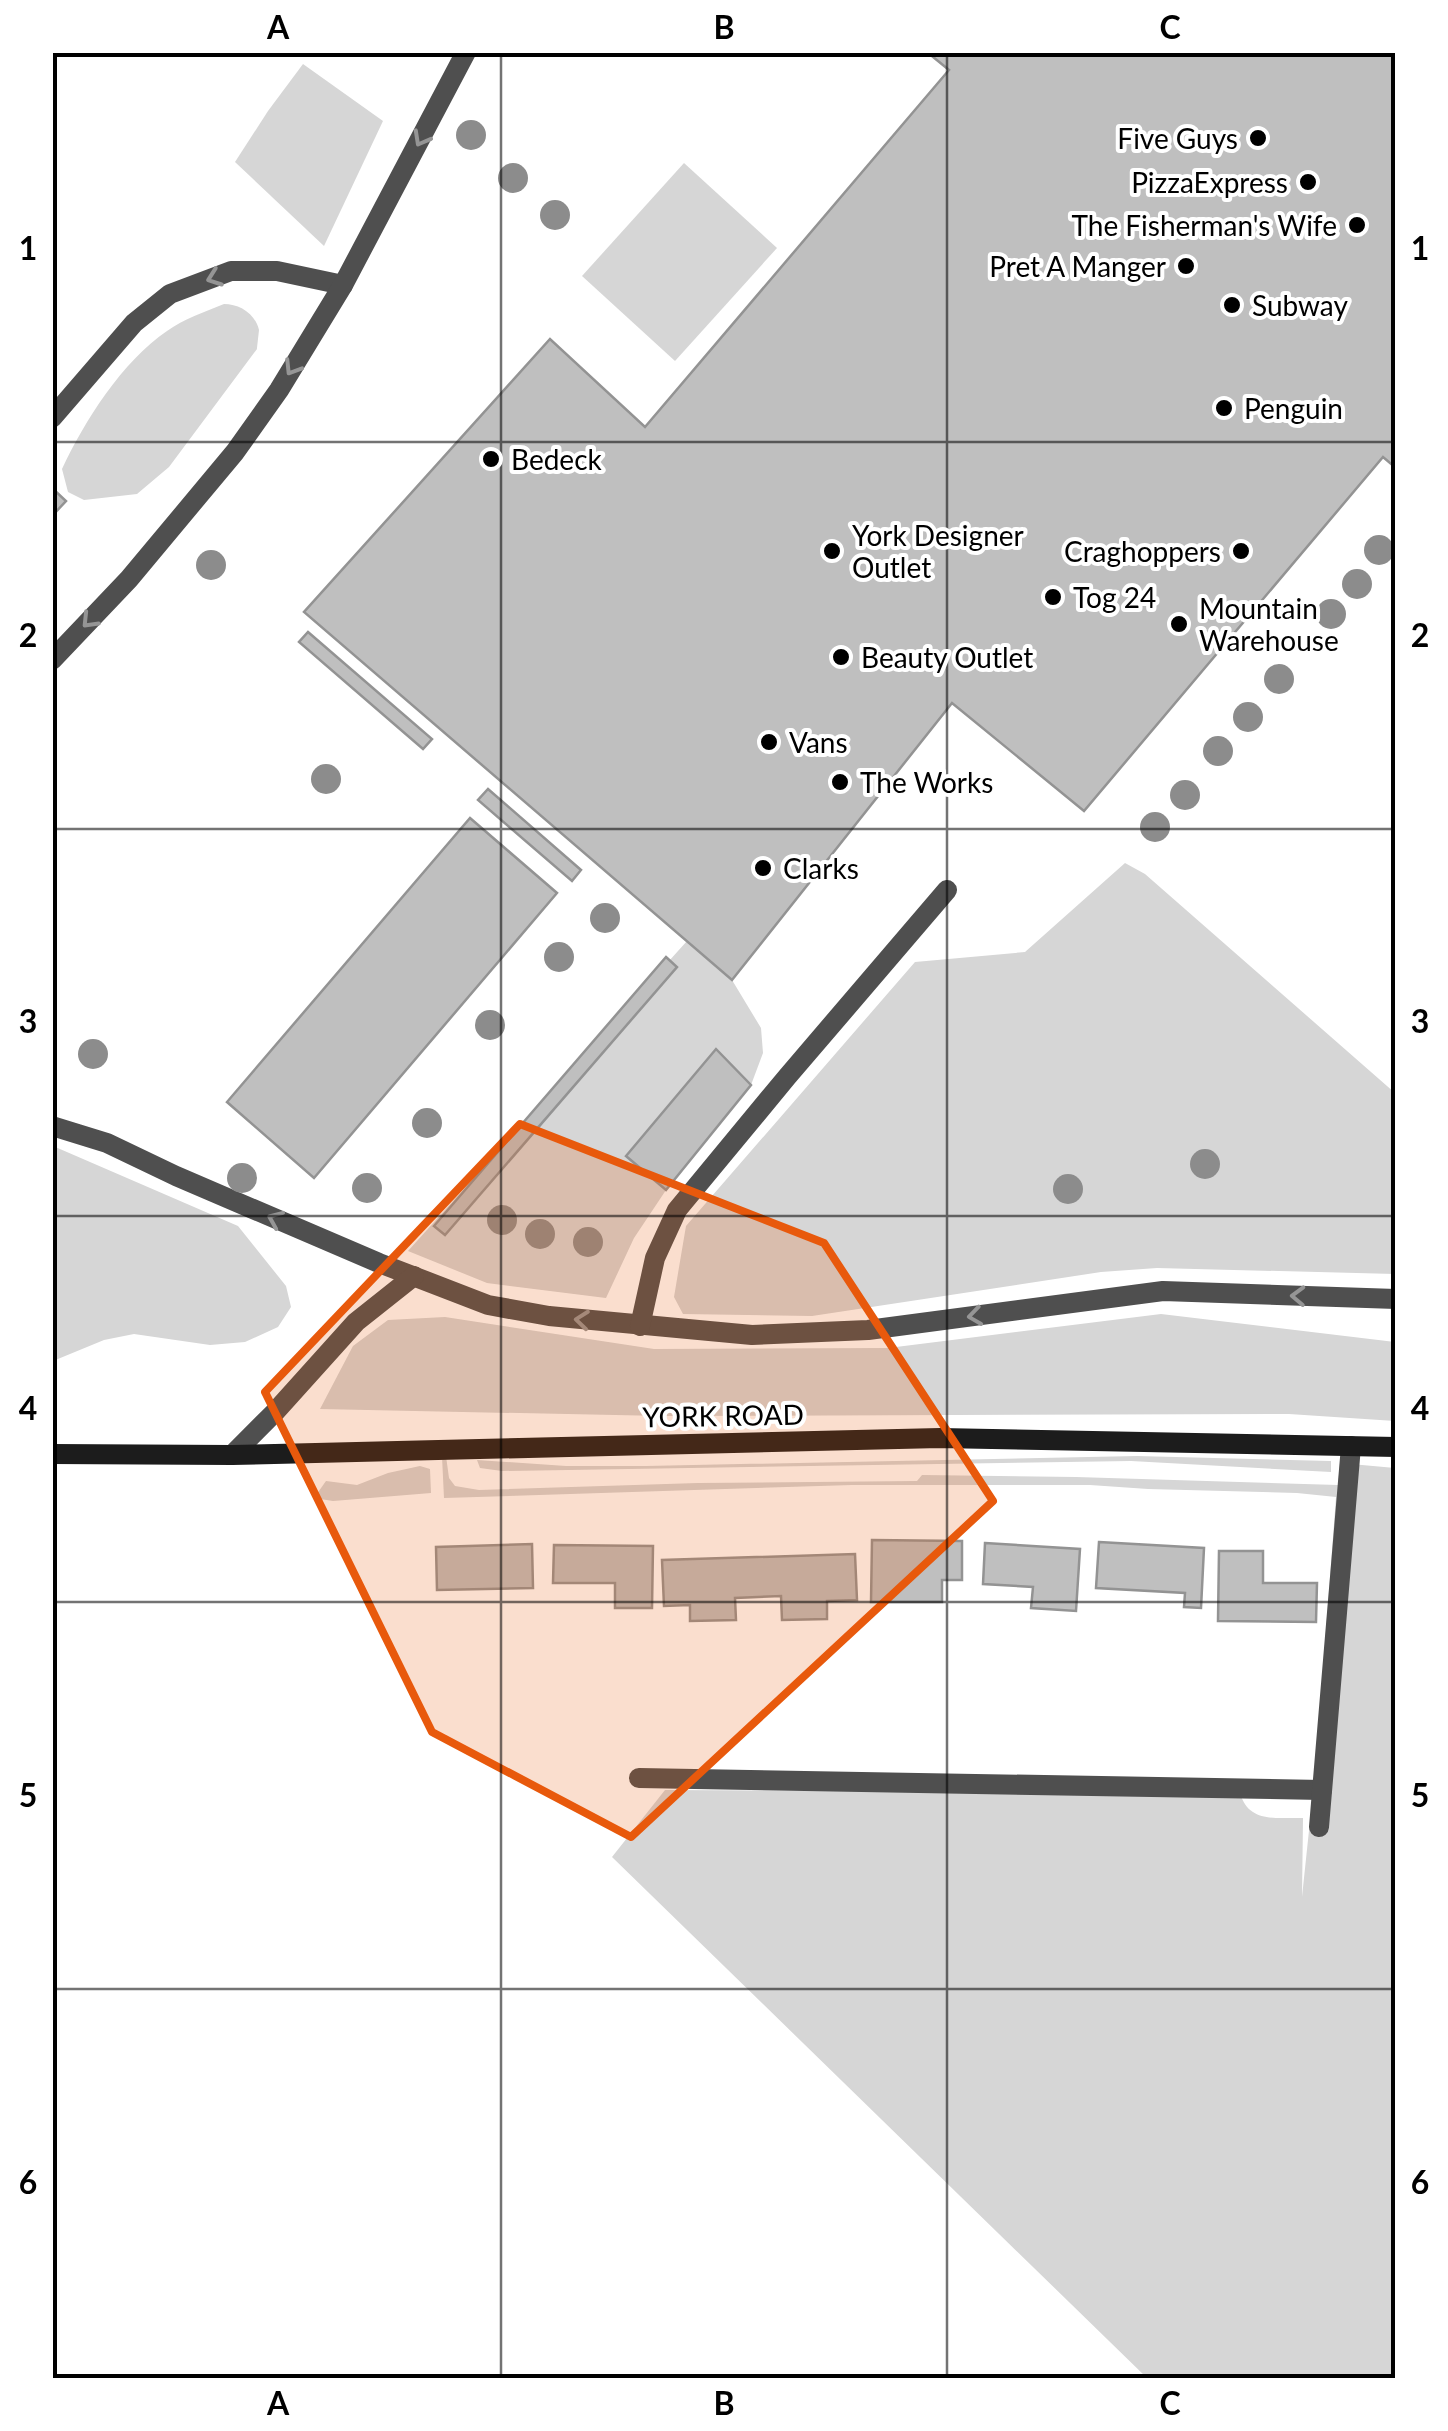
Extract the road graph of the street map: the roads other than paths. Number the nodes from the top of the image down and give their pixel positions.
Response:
1 (466, 52) edge
2 (344, 285) junction
3 (52, 418) edge
4 (52, 660) edge
5 (947, 890) dead end
6 (52, 1126) edge
7 (414, 1276) junction
8 (1396, 1299) edge
9 (640, 1326) junction
10 (1351, 1446) junction
11 (1396, 1447) edge
12 (52, 1454) edge
13 (232, 1455) junction
14 (639, 1778) dead end
15 (1322, 1790) junction
16 (1320, 1827) dead end

1 -> 2 street
2 -> 3 street
2 -> 4 street
5 - 9 street
7 -> 6 street
9 -> 7 street
7 - 13 street
8 -> 9 street
10 - 11 main road, YORK ROAD
10 - 13 main road, YORK ROAD
10 - 15 street
12 - 13 main road, YORK ROAD
14 - 15 street
15 - 16 street

